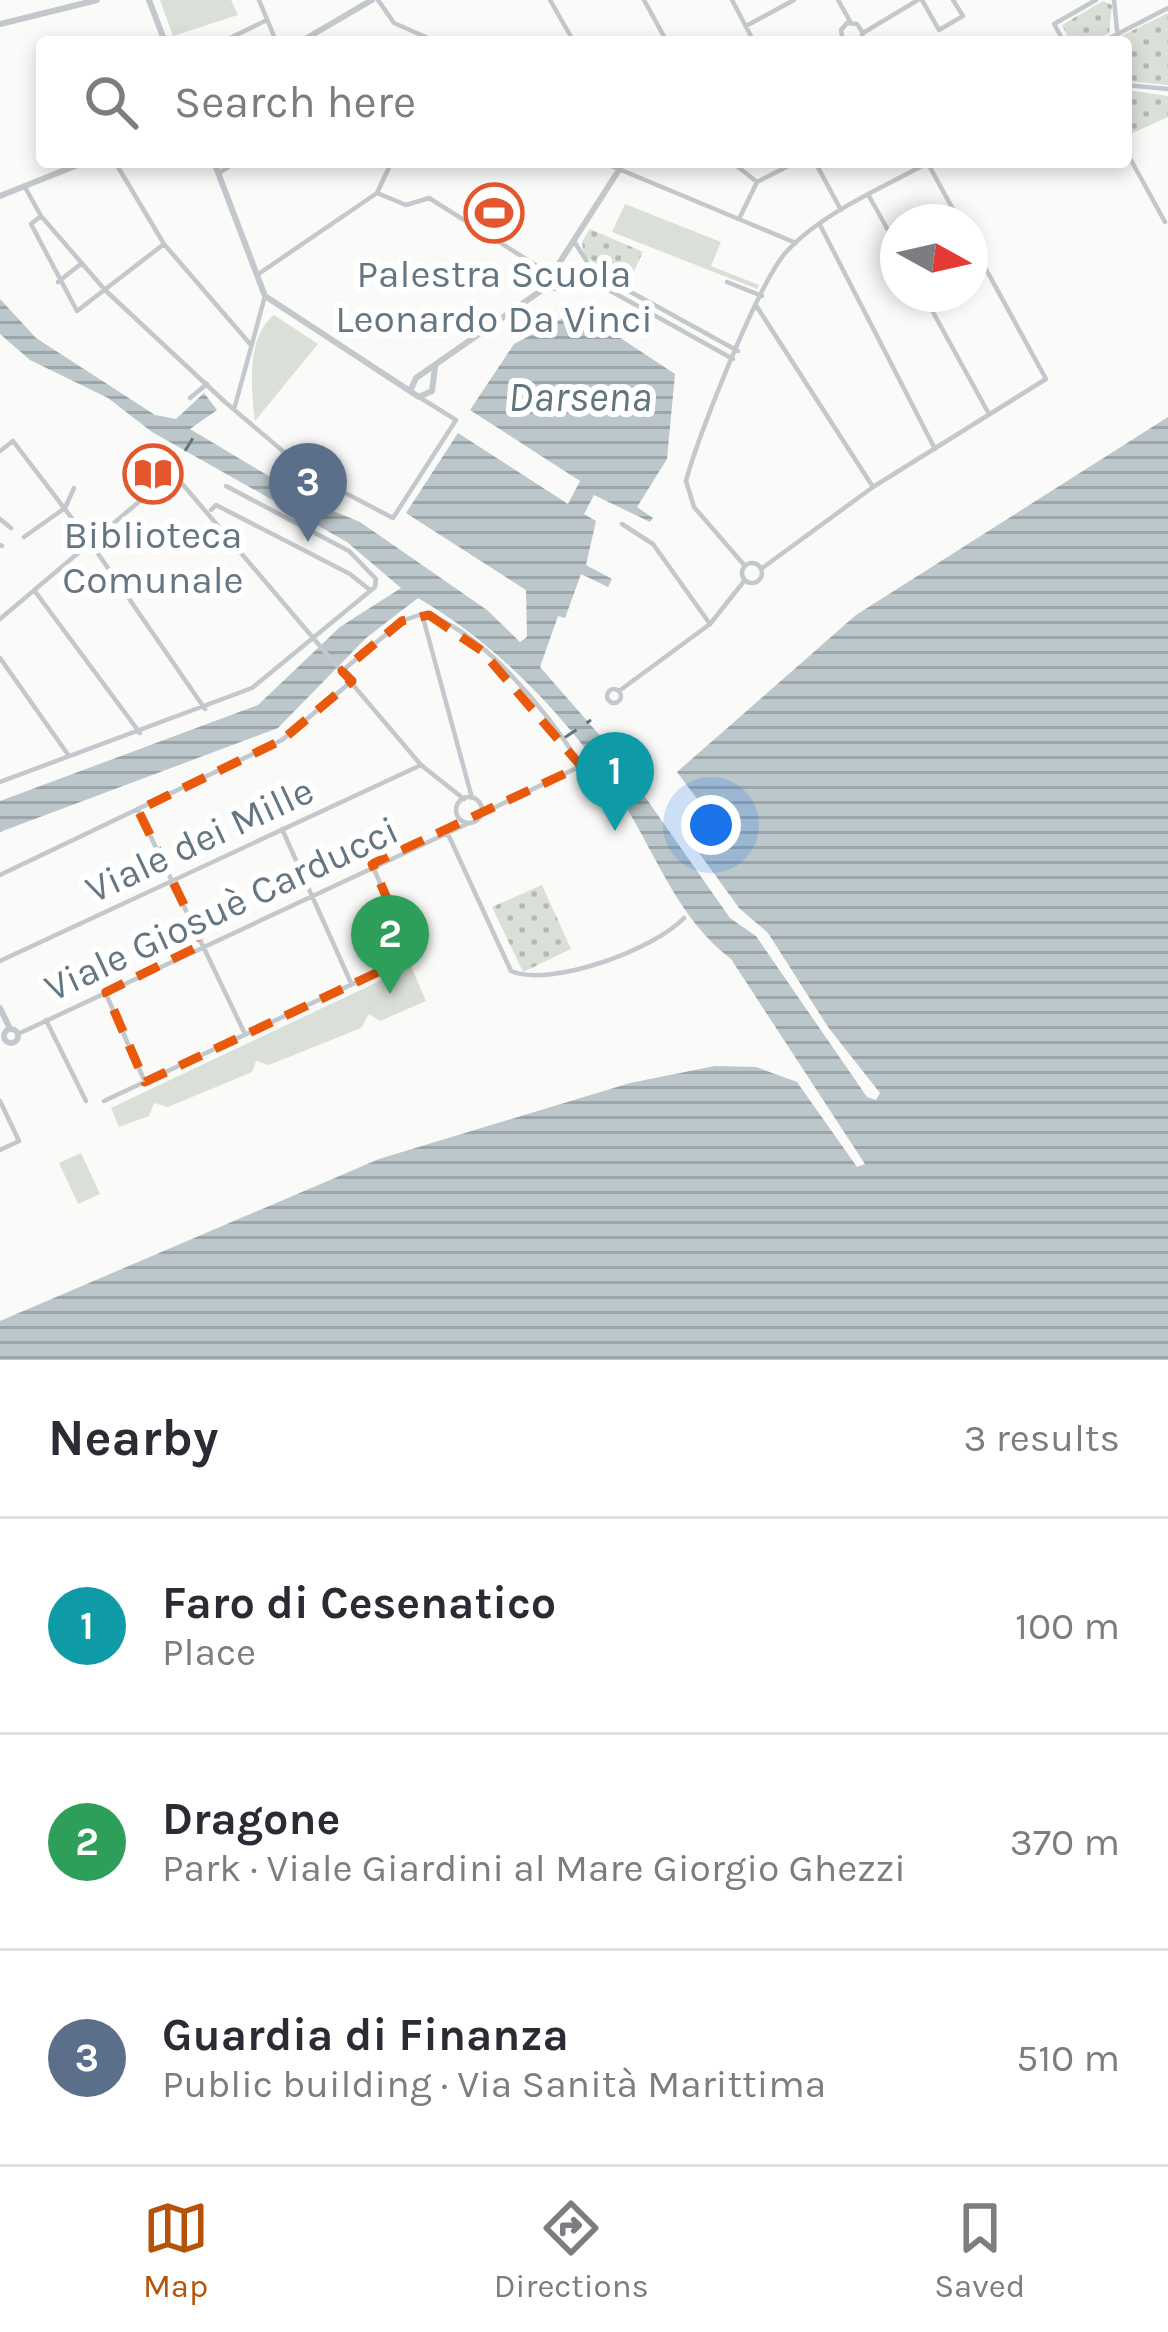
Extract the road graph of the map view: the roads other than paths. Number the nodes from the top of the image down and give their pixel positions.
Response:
1 (97, 0) edge
2 (149, 0) edge
3 (259, 0) edge
4 (375, 0) edge
5 (561, 0) edge
6 (644, 0) edge
7 (731, 0) edge
8 (794, 0) edge
9 (838, 0) edge
10 (920, 0) edge
11 (953, 0) edge
12 (1096, 0) edge
13 (1114, 0) edge
14 (551, 3) edge
15 (1168, 8) edge
16 (267, 20) junction
17 (851, 22) junction
18 (0, 24) edge
19 (746, 26) junction
20 (1118, 32) junction
21 (863, 33) junction
22 (163, 36) edge
23 (234, 36) edge
24 (274, 36) edge
25 (311, 36) edge
26 (423, 36) edge
27 (570, 36) edge
28 (664, 36) edge
29 (751, 36) edge
30 (841, 36) edge
31 (862, 36) edge
32 (1060, 36) edge
33 (1112, 36) edge
34 (1132, 86) edge
35 (1168, 89) edge
36 (1132, 162) edge
37 (73, 168) edge
38 (119, 168) edge
39 (217, 168) edge
40 (227, 168) edge
41 (389, 168) edge
42 (620, 168) edge
43 (629, 168) edge
44 (740, 168) edge
45 (784, 168) edge
46 (818, 168) edge
47 (918, 168) edge
48 (931, 168) edge
49 (219, 173) junction
50 (757, 182) junction
51 (26, 189) junction
52 (377, 193) junction
53 (0, 196) edge
54 (869, 196) junction
55 (950, 204) edge
56 (842, 211) junction
57 (41, 215) junction
58 (880, 216) edge
59 (740, 218) junction
60 (1166, 222) edge
61 (820, 225) junction
62 (575, 243) junction
63 (797, 243) junction
64 (164, 244) junction
65 (82, 263) junction
66 (560, 266) junction
67 (988, 273) edge
68 (257, 274) junction
69 (597, 275) junction
70 (553, 276) junction
71 (58, 282) junction
72 (727, 282) dead end
73 (591, 285) junction
74 (105, 290) junction
75 (542, 290) junction
76 (266, 296) junction
77 (762, 296) junction
78 (638, 301) junction
79 (757, 307) junction
80 (933, 312) edge
81 (250, 345) junction
82 (738, 351) junction
83 (734, 359) junction
84 (423, 378) junction
85 (394, 380) junction
86 (207, 384) junction
87 (239, 388) junction
88 (432, 391) junction
89 (416, 395) junction
90 (190, 398) dead end
91 (225, 402) junction
92 (236, 406) junction
93 (440, 408) junction
94 (989, 414) junction
95 (935, 449) junction
96 (0, 451) edge
97 (226, 485) dead end
98 (874, 487) junction
99 (74, 488) dead end
100 (65, 508) junction
101 (211, 511) junction
102 (0, 519) edge
103 (622, 524) dead end
104 (10, 528) dead end
105 (24, 537) dead end
106 (91, 542) junction
107 (746, 566) junction
108 (761, 569) junction
109 (746, 580) junction
110 (34, 590) junction
111 (370, 590) junction
112 (422, 614) junction
113 (0, 619) edge
114 (710, 624) junction
115 (314, 637) junction
116 (0, 658) edge
117 (342, 671) junction
118 (352, 681) junction
119 (619, 691) dead end
120 (205, 709) junction
121 (140, 733) junction
122 (70, 758) junction
123 (422, 765) junction
124 (1, 780) edge
125 (442, 786) junction
126 (468, 798) junction
127 (138, 810) junction
128 (457, 811) junction
129 (481, 814) junction
130 (469, 823) junction
131 (282, 830) junction
132 (447, 832) junction
133 (372, 864) junction
134 (0, 875) edge
135 (172, 881) junction
136 (310, 893) junction
137 (684, 918) dead end
138 (203, 944) junction
139 (0, 962) edge
140 (352, 985) junction
141 (106, 992) junction
142 (0, 1008) edge
143 (46, 1020) junction
144 (14, 1032) junction
145 (245, 1034) junction
146 (3, 1042) edge
147 (146, 1082) junction
148 (0, 1101) edge
149 (86, 1101) dead end
150 (104, 1102) dead end
151 (0, 1150) edge

1 - 18 street
2 - 22 street
3 - 16 street
4 - 25 street
4 - 26 street
5 - 14 street
6 - 28 street
7 - 19 street
8 - 19 street
9 - 17 street
10 - 11 street
10 - 21 street
12 - 32 street
13 - 20 street
14 - 27 street
15 - 20 street
16 - 23 street
16 - 24 street
17 - 21 street
17 - 30 street
19 - 29 street
20 - 33 street
21 - 31 street
34 - 35 street
36 - 60 street
37 - 51 street
38 - 64 street
39 - 49 street
40 - 49 street
41 - 52 street
42 - 62 street
43 - 59 street
44 - 50 street
45 - 50 street
46 - 56 street
47 - 54 street
48 - 55 street
49 - 68 street
50 - 59 street
51 - 53 street
51 - 57 street
52 - 68 street
52 - 70 street
54 - 56 street
54 - 58 street
56 - 61 street
57 - 65 street
57 - 71 street
59 - 63 street
61 - 63 street
61 - 95 street
62 - 66 street
62 - 69 street
63 - 77 street
64 - 74 street
64 - 81 street
65 - 71 street
65 - 74 street
66 - 69 street
66 - 70 street
66 - 73 street
67 - 94 street
68 - 76 street
69 - 78 street
70 - 75 street
71 - 74 street
72 - 77 street
73 - 75 street
73 - 78 street
74 - 86 street
75 - 84 street
76 - 81 street
76 - 85 street
77 - 79 street
78 - 82 street
78 - 83 street
79 - 82 street
79 - 98 street
80 - 94 street
81 - 87 street
82 - 83 street
83 - 107 street
84 - 85 street
84 - 88 street
84 - 89 street
85 - 89 street
86 - 90 street
86 - 91 street
87 - 91 street
87 - 92 street
88 - 89 street
88 - 93 street
89 - 93 street
91 - 92 street
92 - 93 street
94 - 95 street
95 - 98 street
96 - 100 street
97 - 111 street
98 - 108 street
99 - 100 street
100 - 105 street
100 - 106 street
101 - 106 street
101 - 111 street
101 - 115 street
102 - 104 street
103 - 114 street
106 - 110 street
106 - 120 street
107 - 108 street
107 - 109 street
108 - 109 street
109 - 114 street
110 - 113 street
110 - 121 street
111 - 115 street
112 - 117 street
112 - 126 street
112 - 129 street
114 - 119 street
115 - 117 street
115 - 120 street
116 - 122 street
117 - 118 street
118 - 123 street
118 - 127 street
120 - 121 street
121 - 122 street
122 - 124 street
123 - 125 street
123 - 131 street, Viale dei Mille
125 - 126 street
125 - 128 street
126 - 128 street, Viale Giosuè Carducci
126 - 129 street
127 - 134 street
127 - 135 street
128 - 130 street
128 - 132 street, Viale Giosuè Carducci
129 - 130 street, Viale Giosuè Carducci
130 - 132 street, Viale Giosuè Carducci
131 - 135 street, Viale dei Mille
131 - 136 street
132 - 133 street, Viale Giosuè Carducci
132 - 137 street
133 - 136 street, Viale Giosuè Carducci
133 - 140 street
135 - 138 street
135 - 139 street, Viale dei Mille
136 - 138 street, Viale Giosuè Carducci
136 - 140 street
138 - 141 street, Viale Giosuè Carducci
138 - 145 street
140 - 145 street
141 - 143 street, Viale Giosuè Carducci
141 - 147 street
142 - 144 street
143 - 144 street, Viale Giosuè Carducci
143 - 149 street
144 - 146 street
145 - 147 street
147 - 150 street
148 - 151 street

